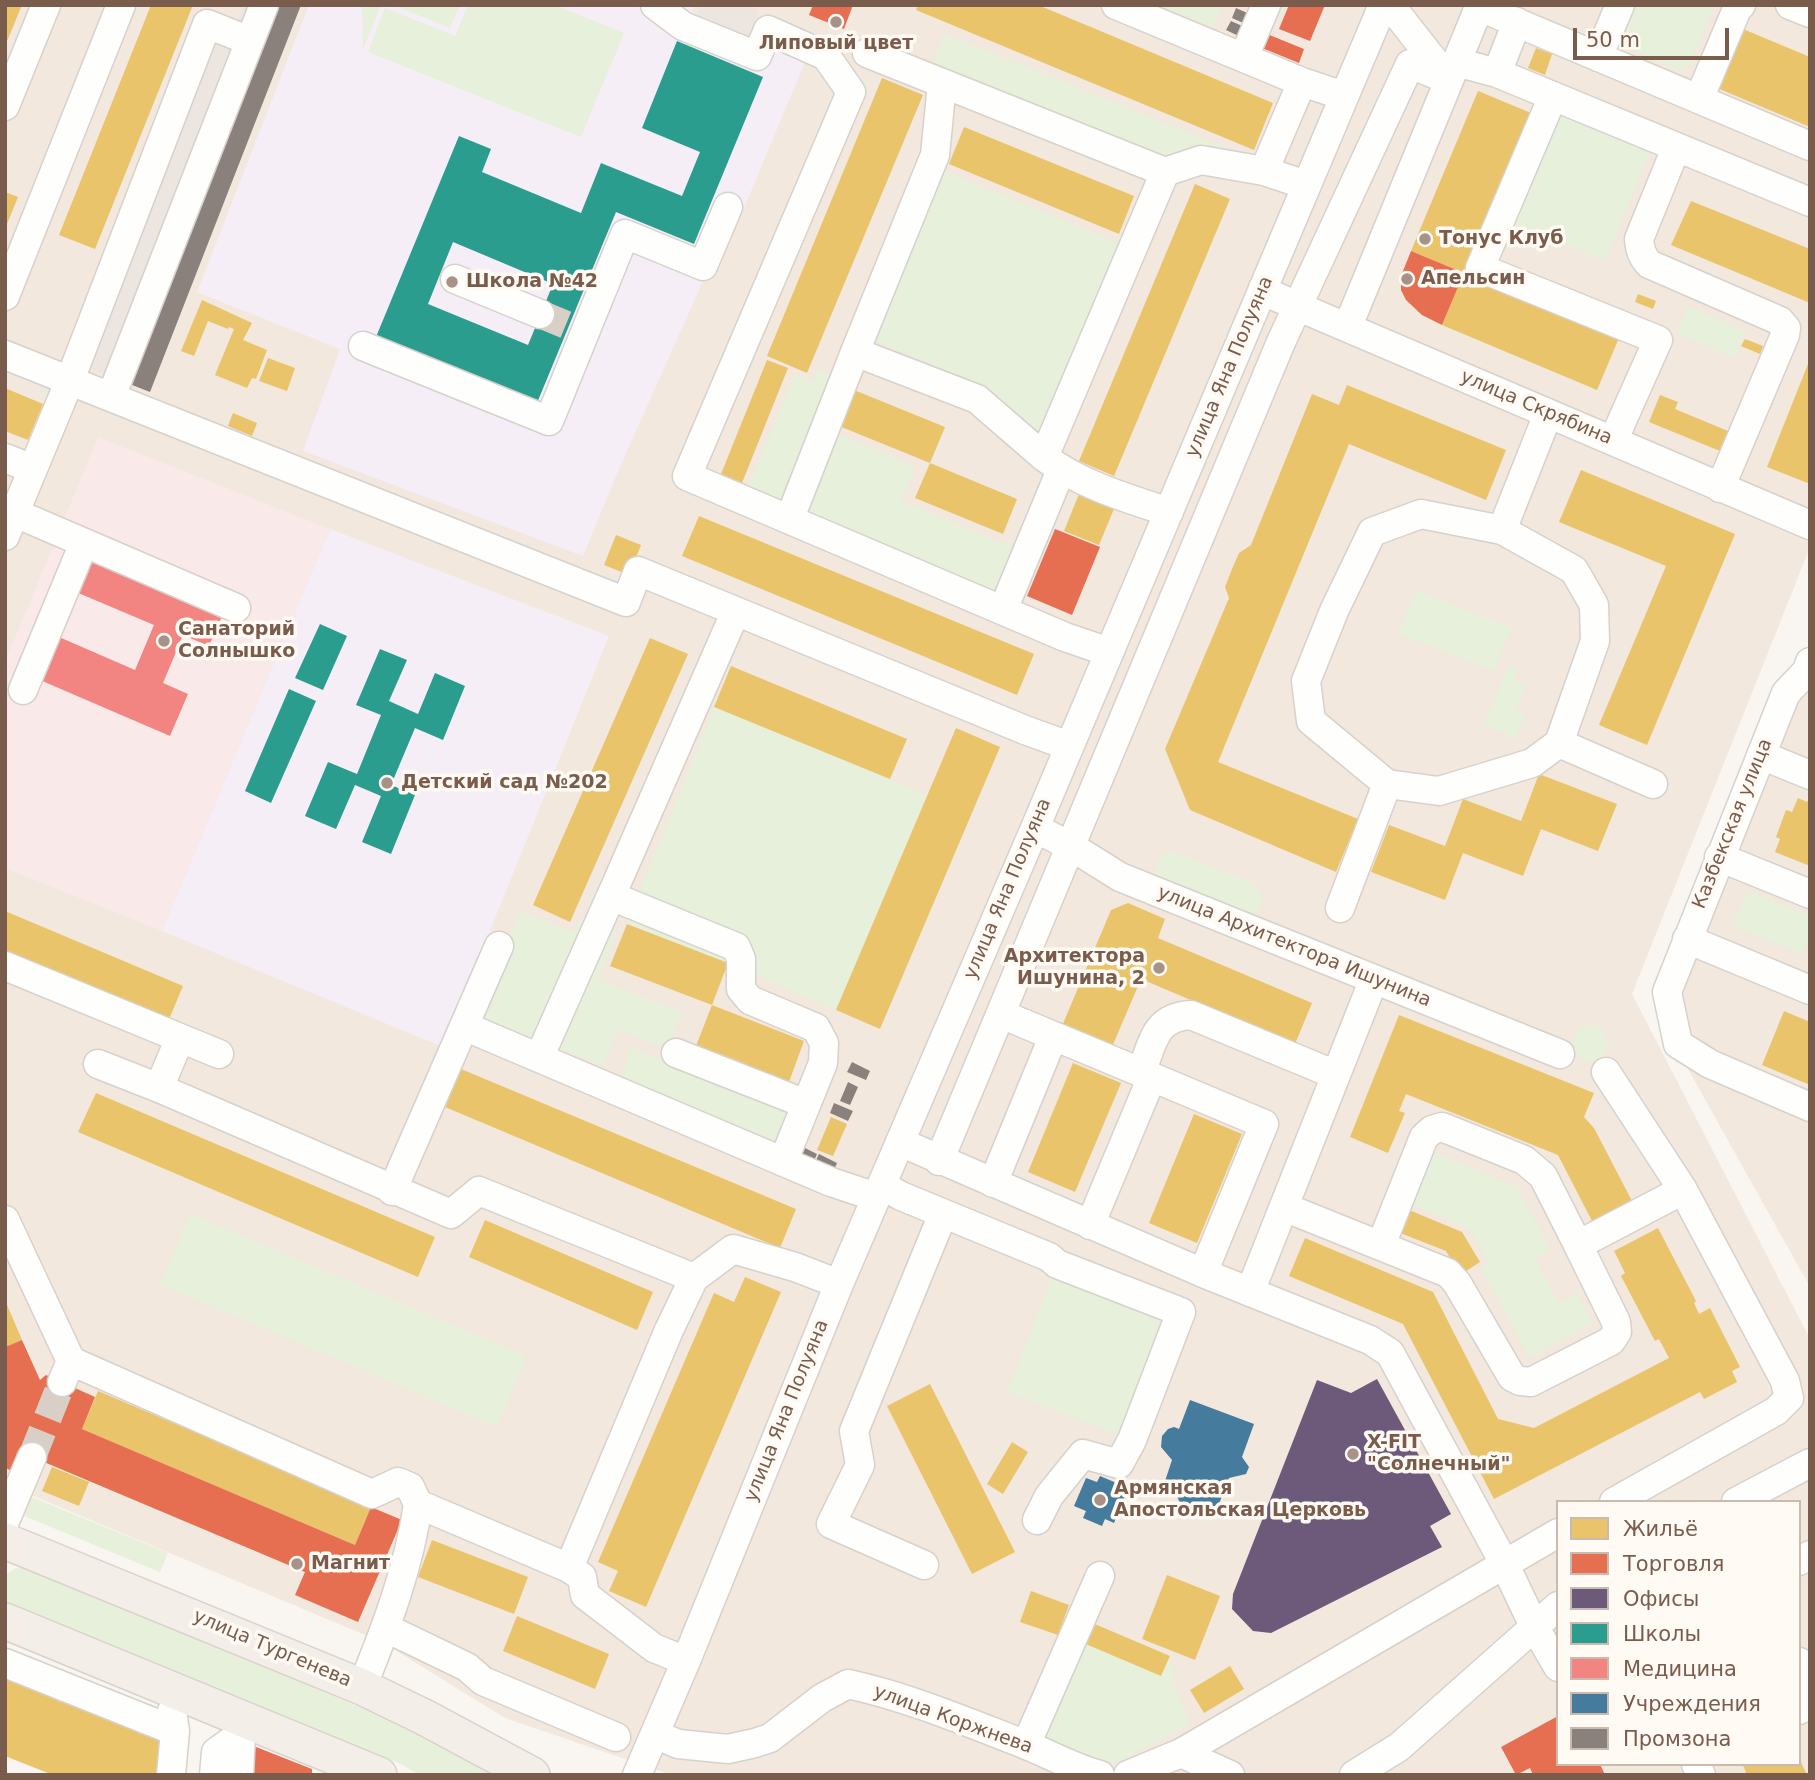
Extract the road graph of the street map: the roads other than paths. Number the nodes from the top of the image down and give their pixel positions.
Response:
1 (47, 5) edge
2 (121, 5) edge
3 (264, 5) edge
4 (655, 5) edge
5 (1116, 5) edge
6 (1266, 5) edge
7 (1383, 5) edge
8 (1390, 5) edge
9 (1620, 5) edge
10 (1741, 5) edge
11 (1790, 5) edge
12 (1480, 6) edge
13 (1810, 13) edge
14 (766, 18) edge
15 (1517, 22) junction
16 (250, 41) junction
17 (867, 53) dead end
18 (1244, 57) junction
19 (1598, 57) junction
20 (1453, 71) junction
21 (1497, 73) junction
22 (1302, 82) junction
23 (942, 84) junction
24 (1344, 96) junction
25 (1553, 96) junction
26 (1699, 99) junction
27 (5, 106) edge
28 (1810, 146) edge
29 (1676, 148) junction
30 (1264, 170) junction
31 (1165, 172) junction
32 (1307, 185) junction
33 (1810, 202) edge
34 (728, 207) dead end
35 (455, 279) dead end
36 (1263, 288) junction
37 (5, 296) edge
38 (1299, 307) junction
39 (540, 314) tunnel mouth
40 (1348, 326) junction
41 (363, 346) dead end
42 (855, 352) junction
43 (5, 355) edge
44 (70, 380) junction
45 (111, 397) junction
46 (1548, 414) junction
47 (1613, 442) junction
48 (5, 458) edge
49 (1052, 463) junction
50 (33, 470) junction
51 (1720, 488) junction
52 (1169, 512) junction
53 (790, 519) junction
54 (10, 525) edge
55 (1810, 525) edge
56 (1502, 530) junction
57 (84, 543) junction
58 (236, 607) dead end
59 (1003, 610) junction
60 (735, 613) junction
61 (1109, 652) junction
62 (1809, 668) edge
63 (23, 690) dead end
64 (1559, 743) junction
65 (1069, 746) junction
66 (1761, 755) junction
67 (1810, 775) edge
68 (1387, 784) junction
69 (1653, 784) dead end
70 (1034, 828) junction
71 (1072, 847) junction
72 (1719, 857) junction
73 (1810, 894) edge
74 (611, 895) junction
75 (1340, 908) dead end
76 (1687, 939) junction
77 (499, 946) dead end
78 (5, 966) edge
79 (1374, 979) junction
80 (1810, 990) edge
81 (1001, 1014) junction
82 (464, 1026) junction
83 (1053, 1037) junction
84 (180, 1038) junction
85 (219, 1054) dead end
86 (676, 1054) dead end
87 (1560, 1054) dead end
88 (539, 1058) junction
89 (99, 1064) dead end
90 (1606, 1072) dead end
91 (1146, 1075) junction
92 (1336, 1075) junction
93 (159, 1088) junction
94 (806, 1104) junction
95 (1810, 1107) edge
96 (900, 1142) junction
97 (939, 1161) junction
98 (783, 1162) junction
99 (993, 1183) junction
100 (1683, 1190) junction
101 (392, 1191) junction
102 (879, 1191) junction
103 (1284, 1207) junction
104 (943, 1213) junction
105 (5, 1220) edge
106 (1090, 1225) junction
107 (1381, 1244) junction
108 (1578, 1245) junction
109 (1203, 1273) junction
110 (694, 1278) junction
111 (839, 1284) junction
112 (1250, 1292) junction
113 (32, 1457) tunnel mouth
114 (1810, 1463) edge
115 (1618, 1500) edge
116 (1739, 1500) edge
117 (418, 1504) junction
118 (1037, 1520) dead end
119 (5, 1521) edge
120 (1556, 1534) edge
121 (5, 1541) edge
122 (56, 1560) junction
123 (1504, 1563) junction
124 (5, 1565) edge
125 (924, 1565) dead end
126 (569, 1568) junction
127 (1100, 1576) dead end
128 (1556, 1608) edge
129 (13, 1621) edge
130 (1534, 1626) junction
131 (386, 1628) junction
132 (686, 1661) junction
133 (5, 1663) edge
134 (1556, 1664) edge
135 (1801, 1666) edge
136 (1810, 1682) edge
137 (362, 1687) junction
138 (170, 1689) junction
139 (243, 1727) junction
140 (164, 1730) junction
141 (655, 1734) junction
142 (616, 1737) dead end
143 (1026, 1745) junction
144 (1181, 1753) junction
145 (320, 1763) edge
146 (171, 1775) edge
147 (214, 1775) edge
148 (239, 1775) edge
149 (379, 1775) edge
150 (532, 1775) edge
151 (637, 1775) edge
152 (1100, 1775) edge
153 (1128, 1775) edge
154 (1230, 1775) edge
155 (1354, 1775) edge

1 - 27 street
2 - 37 street
3 - 16 street
4 - 14 street
5 - 18 street
6 - 18 street
7 - 24 street, улица Яна Полуяна
8 - 20 street
9 - 19 street
10 - 26 street
11 - 13 street
12 - 15 street
12 - 20 street
14 - 53 street
15 - 19 street
15 - 21 street
16 - 44 street
16 - 45 street
17 - 23 street
18 - 22 street
19 - 26 street
20 - 21 street
20 - 38 street
20 - 40 street
21 - 25 street
22 - 24 street
22 - 30 street
23 - 31 street
23 - 42 street
24 - 32 street, улица Яна Полуяна
25 - 29 street
25 - 47 street
26 - 28 street
29 - 33 street
29 - 51 street
30 - 31 street
30 - 32 street
31 - 49 street
32 - 36 street, улица Яна Полуяна
34 - 41 street
35 - 39 street
36 - 38 street, улица Скрябина
36 - 52 street, улица Яна Полуяна
38 - 40 street, улица Скрябина
38 - 71 street
40 - 46 street, улица Скрябина
42 - 49 street
42 - 53 street
43 - 44 street
44 - 45 street
44 - 50 street
45 - 60 street
46 - 47 street, улица Скрябина
46 - 56 street
47 - 51 street, улица Скрябина
48 - 50 street
49 - 52 street
49 - 59 street
50 - 54 street
51 - 55 street, улица Скрябина
52 - 61 street, улица Яна Полуяна
53 - 59 street
54 - 57 street
56 - 64 street
56 - 68 street
57 - 58 street
57 - 63 street
59 - 61 street
60 - 65 street
60 - 74 street
61 - 65 street, улица Яна Полуяна
62 - 66 street, Казбекская улица
64 - 68 street
64 - 69 street
65 - 70 street, улица Яна Полуяна
66 - 67 street
66 - 72 street, Казбекская улица
68 - 75 street
70 - 71 street, улица Архитектора Ишунина
70 - 96 street, улица Яна Полуяна
71 - 79 street, улица Архитектора Ишунина
71 - 81 street
72 - 73 street
72 - 76 street, Казбекская улица
74 - 88 street
74 - 94 street
76 - 80 street
76 - 95 street, Казбекская улица
77 - 82 street
78 - 84 street
79 - 87 street, улица Архитектора Ишунина
79 - 92 street
81 - 83 street
81 - 97 street
82 - 88 street
82 - 101 street
83 - 91 street
83 - 99 street
84 - 85 street
84 - 93 street
86 - 94 street
88 - 98 street
89 - 93 street
90 - 100 street
91 - 92 street
91 - 106 street
91 - 109 street
92 - 103 street
93 - 101 street
94 - 98 street
96 - 97 street
96 - 102 street, улица Яна Полуяна
97 - 99 street
98 - 102 street
99 - 106 street
100 - 108 street
100 - 115 street
101 - 110 street
102 - 104 street
102 - 111 street, улица Яна Полуяна
103 - 107 street
103 - 112 street
104 - 118 street
104 - 125 street
105 - 117 street
106 - 109 street
107 - 108 street
107 - 108 street
109 - 112 street
110 - 111 street
110 - 126 street
111 - 132 street, улица Яна Полуяна
112 - 123 street
113 - 119 street
114 - 116 street
117 - 126 street
117 - 131 street
120 - 123 street
121 - 122 main road, улица Тургенева
122 - 124 main road
122 - 137 main road, улица Тургенева
123 - 130 street
123 - 144 street
126 - 132 street
127 - 143 street
128 - 130 street
129 - 138 main road
130 - 134 street
130 - 155 street
131 - 137 street
131 - 142 street
132 - 141 street, улица Яна Полуяна
133 - 140 street
135 - 136 street
137 - 150 main road, улица Тургенева
138 - 139 main road
138 - 140 street
139 - 145 main road
139 - 147 street
139 - 148 street
140 - 146 street
141 - 143 street, улица Коржнева
141 - 151 street, улица Яна Полуяна
143 - 152 street, улица Коржнева
144 - 153 street
144 - 154 street
145 - 149 main road

